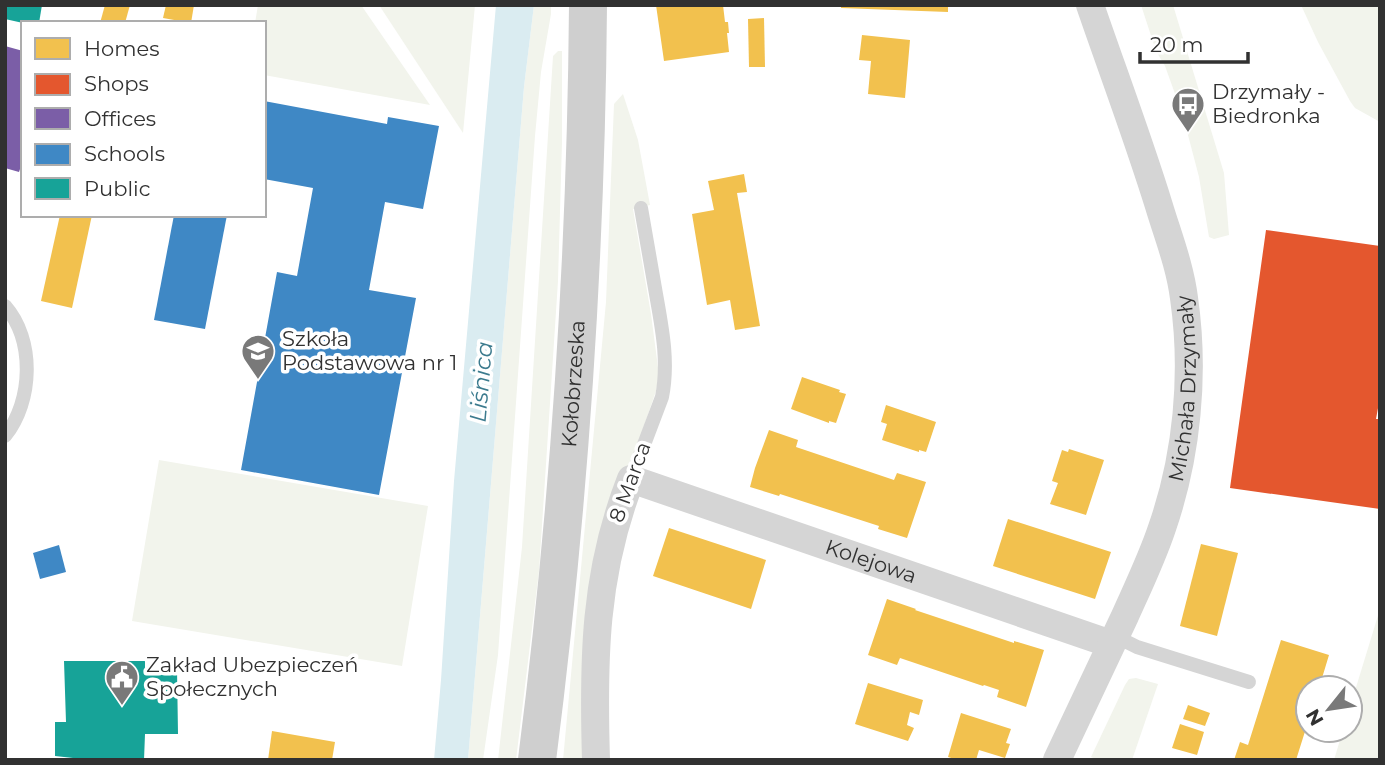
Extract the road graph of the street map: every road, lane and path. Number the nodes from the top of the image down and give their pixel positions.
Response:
1 (588, 5) edge
2 (1090, 5) edge
3 (640, 208) dead end
4 (5, 306) edge
5 (5, 436) edge
6 (631, 479) junction
7 (1113, 640) junction
8 (1249, 682) dead end
9 (537, 760) edge
10 (596, 760) edge
11 (1057, 760) edge

1 - 9 main road, Kołobrzeska
2 - 7 street, Michała Drzymały
3 - 6 lane, 8 Marca
4 - 5 lane
6 - 7 street, Kolejowa
6 - 10 street, 8 Marca
7 - 8 lane
7 - 11 street, Michała Drzymały

